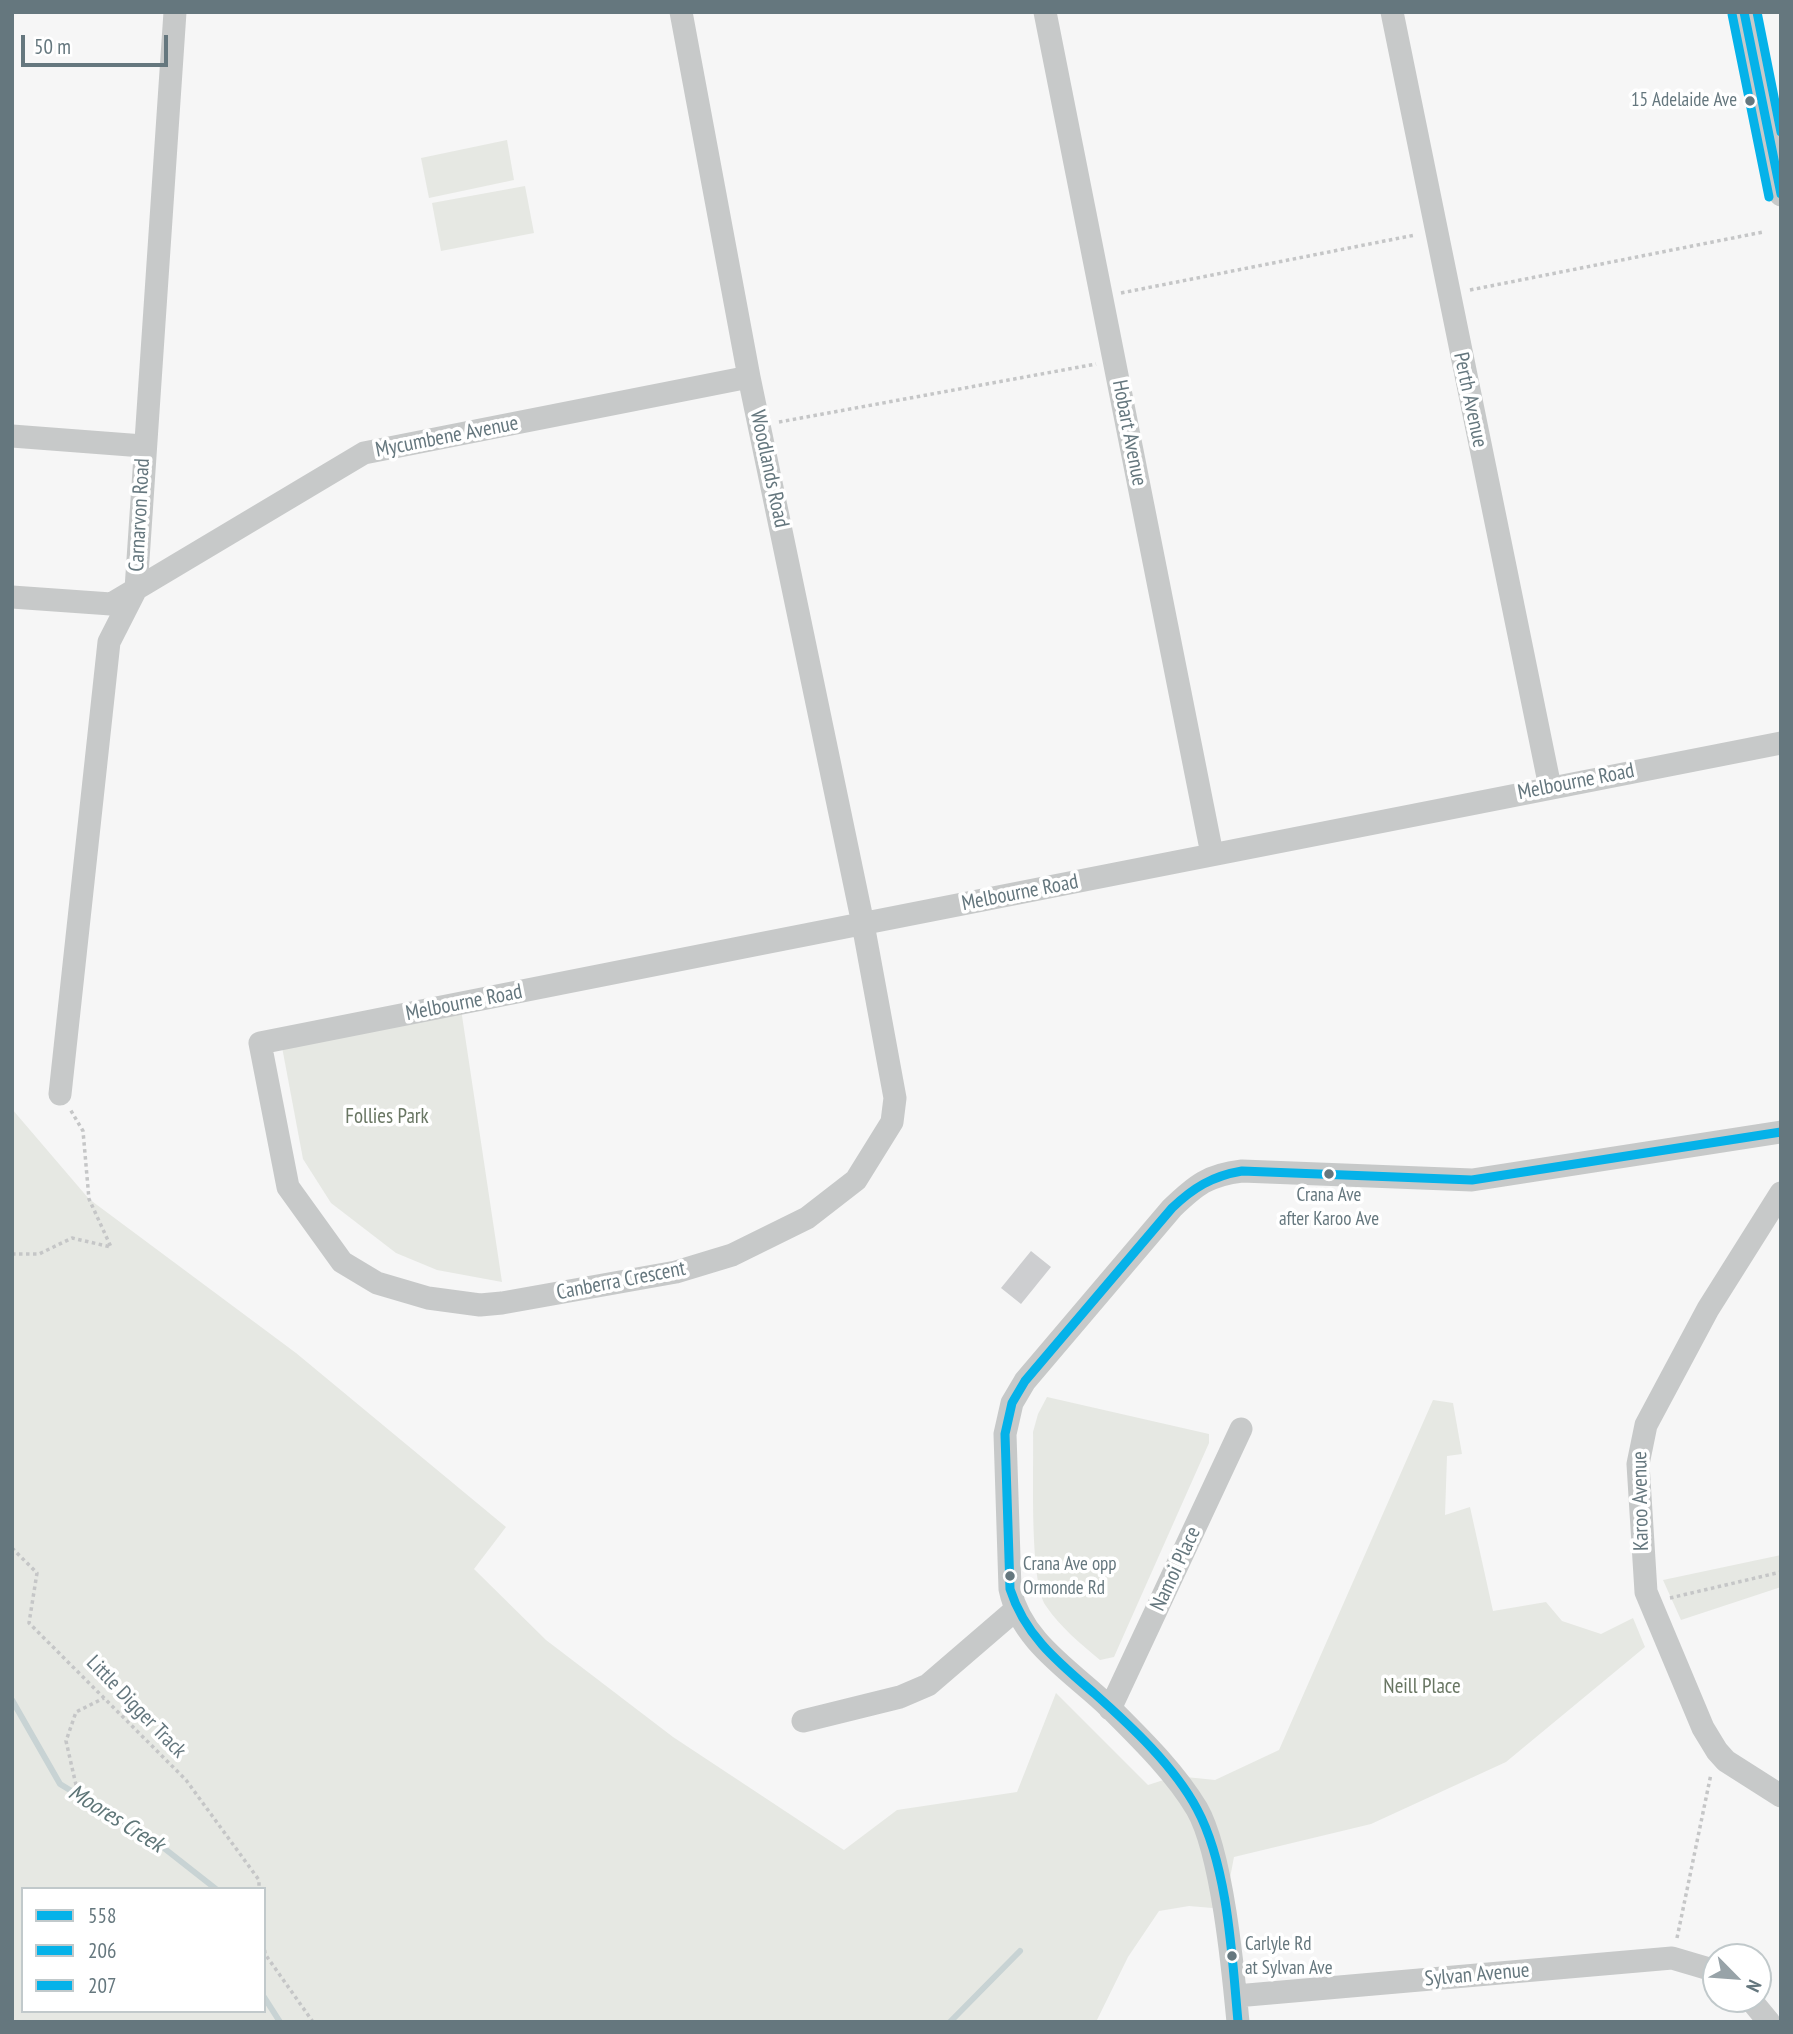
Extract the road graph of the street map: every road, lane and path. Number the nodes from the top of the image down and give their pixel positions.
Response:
1 (175, 12) edge
2 (681, 12) edge
3 (1045, 12) edge
4 (1392, 12) edge
5 (1744, 12) edge
6 (1781, 195) edge
7 (1435, 231) junction
8 (1763, 232) dead end
9 (1448, 294) junction
10 (1102, 297) junction
11 (1115, 361) junction
12 (750, 377) junction
13 (760, 425) junction
14 (12, 436) edge
15 (143, 446) junction
16 (136, 589) junction
17 (12, 597) edge
18 (1781, 743) edge
19 (1550, 787) junction
20 (1212, 854) junction
21 (863, 924) junction
22 (260, 1043) joint
23 (60, 1094) joint
24 (1781, 1132) edge
25 (1781, 1193) edge
26 (12, 1254) edge
27 (1241, 1429) dead end
28 (12, 1548) edge
29 (1781, 1572) edge
30 (1012, 1600) junction
31 (1650, 1603) junction
32 (104, 1698) junction
33 (1110, 1709) junction
34 (803, 1721) dead end
35 (1717, 1752) junction
36 (76, 1785) dead end
37 (1781, 1797) edge
38 (260, 1887) edge
39 (266, 1956) edge
40 (1672, 1958) junction
41 (1702, 1967) edge
42 (1236, 1996) junction
43 (307, 2020) edge
44 (313, 2022) edge
45 (1238, 2022) edge

1 - 15 street, Carnarvon Road
2 - 12 street, Woodlands Road
3 - 10 street, Hobart Avenue
4 - 7 street, Perth Avenue
5 - 6 street
7 - 9 street, Perth Avenue
7 - 10 path
8 - 9 path
9 - 19 street, Perth Avenue
10 - 11 street, Hobart Avenue
11 - 13 path
11 - 20 street, Hobart Avenue
12 - 13 street, Woodlands Road
12 - 16 street, Mycumbene Avenue
13 - 21 street, Woodlands Road
14 - 15 street
15 - 16 street, Carnarvon Road
16 - 17 street, Mycumbene Avenue
16 - 23 street, Carnarvon Road
18 - 19 street, Melbourne Road
19 - 20 street, Melbourne Road
20 - 21 street, Melbourne Road
21 - 22 street, Melbourne Road
21 - 22 street, Canberra Crescent
23 - 26 path
24 - 30 street
25 - 31 street, Karoo Avenue
27 - 33 street, Namoi Place
28 - 32 path, Little Digger Track
29 - 31 path
30 - 33 street
30 - 34 street
31 - 35 street, Karoo Avenue
32 - 36 path
32 - 38 path, Little Digger Track
33 - 42 street
35 - 37 street
35 - 40 path
39 - 43 path
40 - 41 street, Sylvan Avenue
40 - 42 street, Sylvan Avenue
42 - 45 street
43 - 44 path

